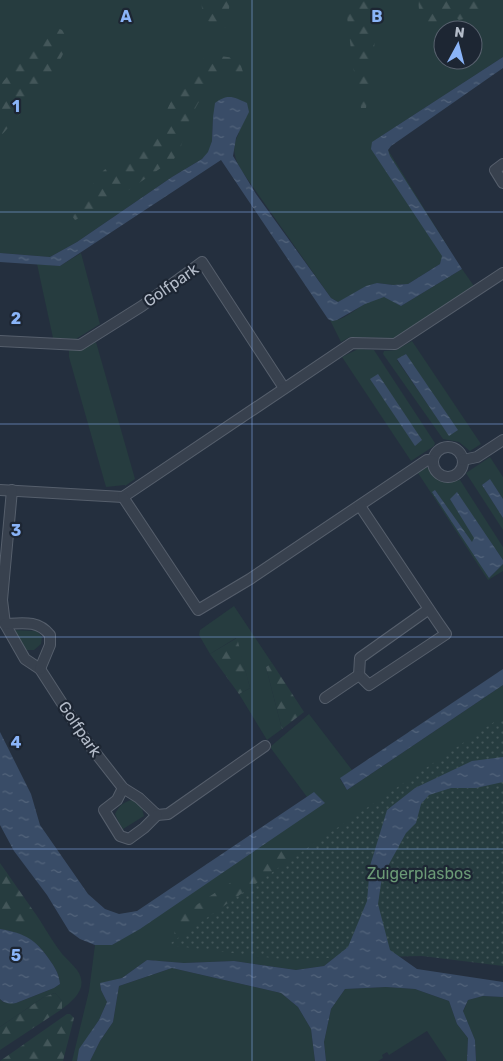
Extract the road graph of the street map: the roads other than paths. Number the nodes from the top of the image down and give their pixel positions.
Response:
1 (503, 164) edge
2 (503, 183) edge
3 (503, 273) edge
4 (0, 341) edge
5 (284, 388) junction
6 (503, 440) edge
7 (463, 460) junction
8 (433, 461) junction
9 (0, 490) edge
10 (12, 490) junction
11 (123, 497) junction
12 (360, 506) junction
13 (429, 609) junction
14 (5, 624) junction
15 (40, 669) junction
16 (359, 675) junction
17 (325, 698) dead end
18 (265, 746) dead end
19 (123, 788) junction
20 (157, 815) junction

1 - 2 street
3 - 5 street
4 - 5 street, Golfpark
5 - 11 street
6 - 7 street
7 - 8 street
7 - 8 street
8 - 12 street
9 - 10 street
10 - 11 street
10 - 14 street, Golfpark
11 - 12 street
12 - 13 street
13 - 16 street
13 - 16 street
14 - 15 street, Golfpark
14 - 15 street
15 - 19 street, Golfpark
16 - 17 street
18 - 20 street
19 - 20 street, Golfpark
19 - 20 street

